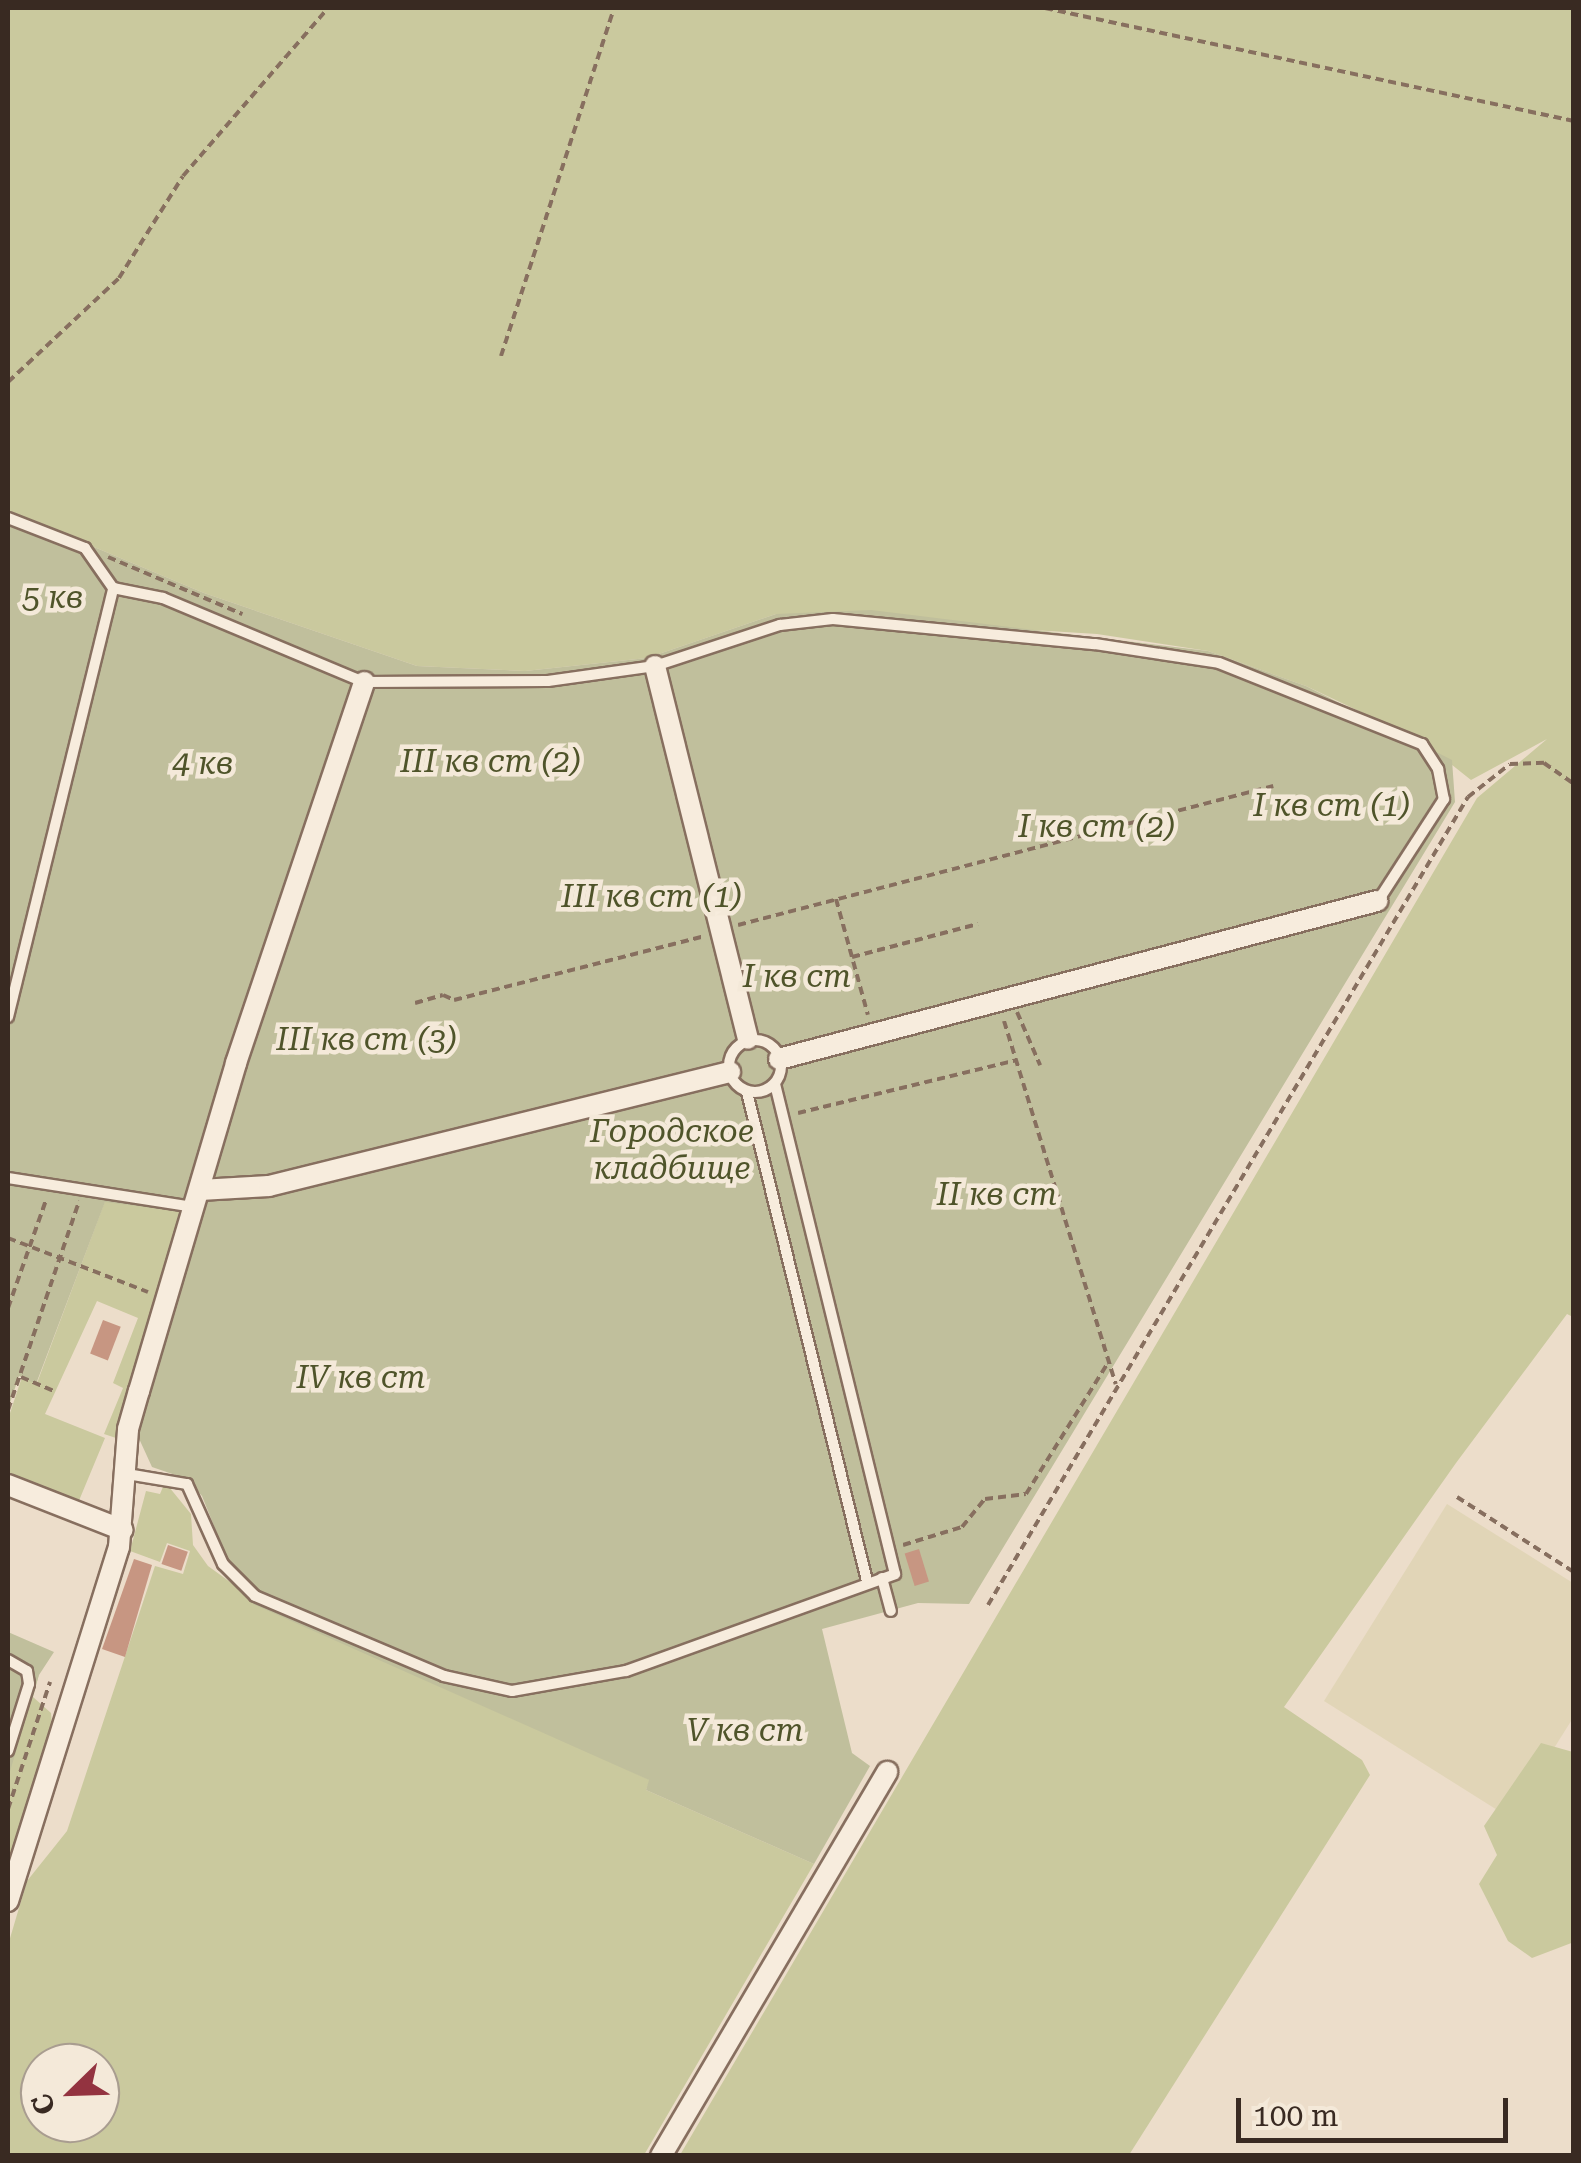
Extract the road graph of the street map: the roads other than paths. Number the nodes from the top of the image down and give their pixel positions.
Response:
1 (8, 518) edge
2 (114, 588) junction
3 (655, 666) junction
4 (364, 682) junction
5 (1377, 902) joint
6 (8, 1017) edge
7 (748, 1039) junction
8 (779, 1059) junction
9 (730, 1072) junction
10 (775, 1084) junction
11 (747, 1092) junction
12 (8, 1178) edge
13 (197, 1198) junction
14 (127, 1474) junction
15 (8, 1484) edge
16 (123, 1530) junction
17 (882, 1578) junction
18 (867, 1581) junction
19 (891, 1610) dead end
20 (8, 1660) edge
21 (8, 1751) edge
22 (887, 1772) dead end
23 (8, 1900) edge
24 (661, 2156) edge

1 - 2 lane
2 - 4 lane
2 - 6 lane
3 - 4 lane
3 - 5 lane
3 - 7 street
4 - 13 street
5 - 8 street
7 - 8 lane
7 - 9 lane
8 - 10 lane
9 - 11 lane
9 - 13 street
10 - 11 lane
10 - 17 lane
11 - 18 lane
12 - 13 lane
13 - 14 street
14 - 16 street
14 - 18 lane
15 - 16 street
16 - 23 street
17 - 18 lane
17 - 19 lane
20 - 21 lane
22 - 24 street

